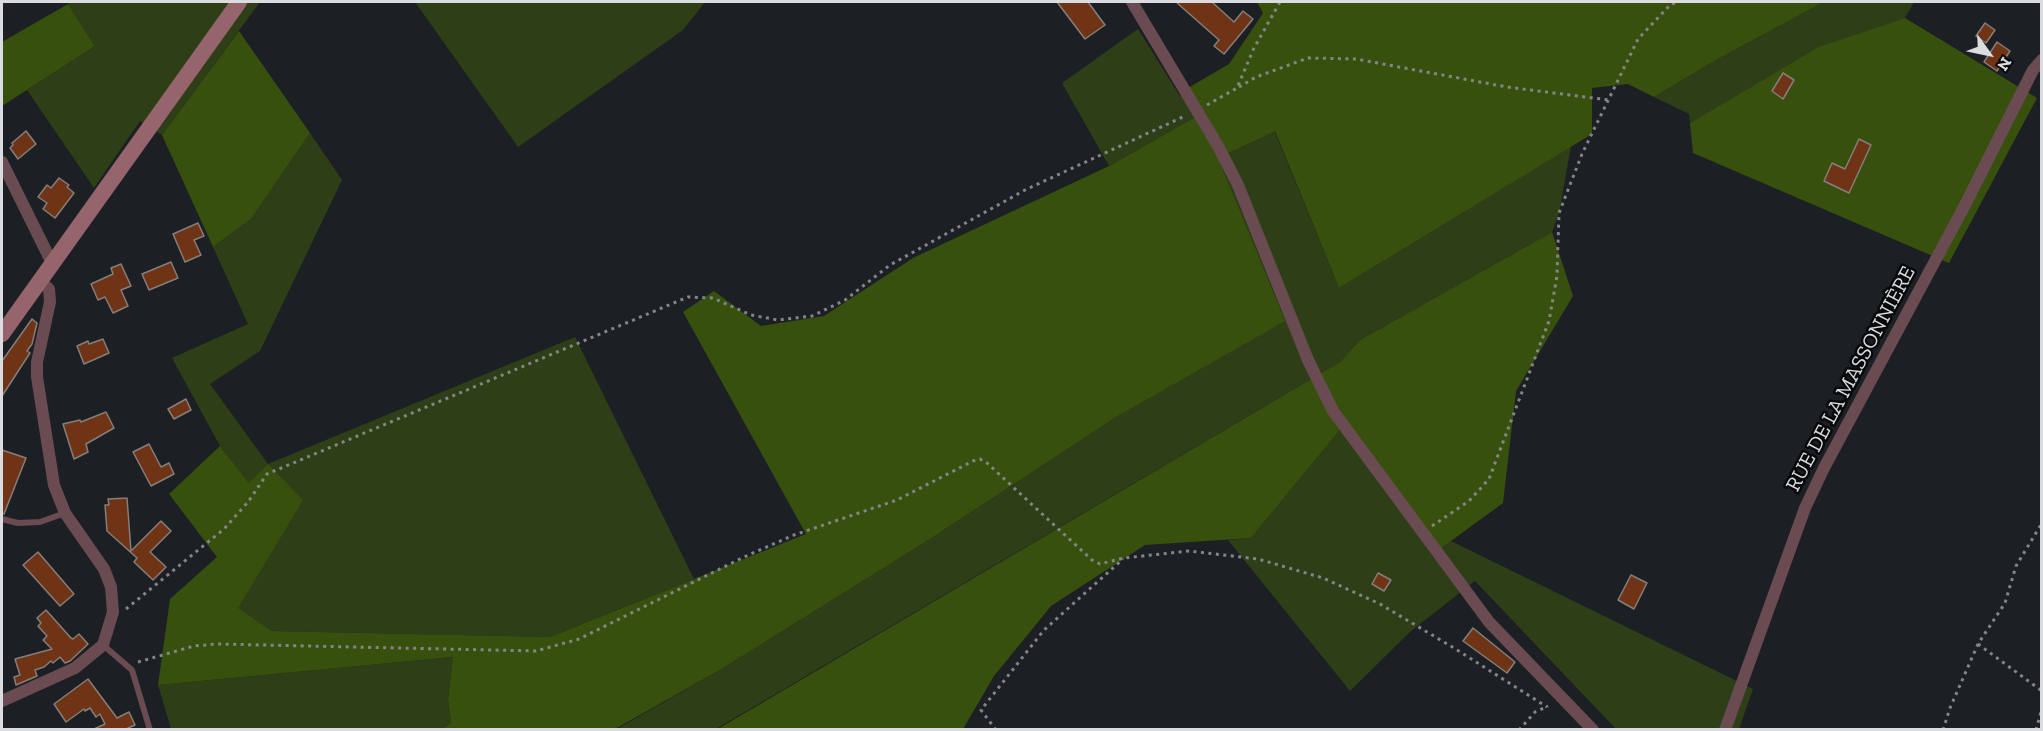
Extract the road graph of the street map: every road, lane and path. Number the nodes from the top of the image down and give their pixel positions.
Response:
1 (239, 2) edge
2 (1132, 2) edge
3 (1280, 2) edge
4 (1677, 2) edge
5 (2042, 60) edge
6 (1237, 88) junction
7 (1609, 100) junction
8 (1197, 111) junction
9 (2, 162) edge
10 (52, 263) junction
11 (40, 281) junction
12 (2, 334) edge
13 (65, 513) junction
14 (2, 519) edge
15 (2042, 523) edge
16 (1423, 532) junction
17 (1124, 558) junction
18 (113, 612) junction
19 (1977, 644) junction
20 (103, 645) junction
21 (126, 665) junction
22 (2042, 691) edge
23 (2, 701) edge
24 (2042, 708) edge
25 (150, 729) edge
26 (996, 729) edge
27 (1519, 729) edge
28 (1593, 729) edge
29 (1725, 729) edge
30 (1943, 729) edge
31 (2036, 729) edge

1 - 10 street
2 - 8 street
3 - 6 path
4 - 7 path
5 - 29 street, RUE DE LA MASSONNIÈRE
6 - 7 path
6 - 8 path
7 - 16 path
8 - 16 street
8 - 18 path
9 - 10 street
10 - 11 street
11 - 12 street
11 - 13 street
13 - 14 lane
13 - 18 street
15 - 19 path
16 - 28 street
17 - 21 path
17 - 26 path
17 - 27 path
18 - 20 street
19 - 22 path
19 - 30 path
20 - 21 lane
20 - 23 street
21 - 25 lane
24 - 31 path

